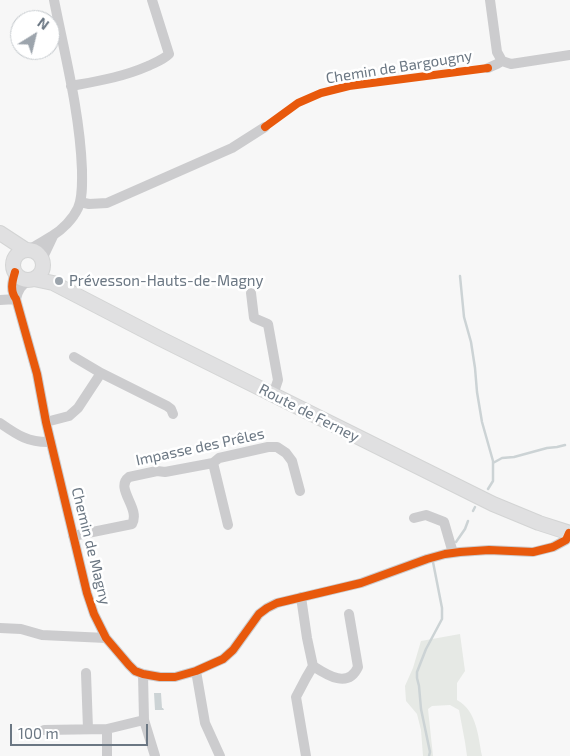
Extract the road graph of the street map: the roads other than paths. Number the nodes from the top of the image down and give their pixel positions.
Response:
1 (54, 0) edge
2 (152, 0) edge
3 (490, 0) edge
4 (570, 56) edge
5 (502, 61) junction
6 (488, 68) dead end
7 (71, 86) junction
8 (264, 127) dead end
9 (80, 202) junction
10 (0, 234) edge
11 (53, 236) junction
12 (27, 250) junction
13 (14, 266) junction
14 (37, 273) junction
15 (250, 293) dead end
16 (16, 299) junction
17 (0, 300) edge
18 (74, 357) dead end
19 (101, 373) junction
20 (273, 395) junction
21 (173, 414) dead end
22 (46, 422) junction
23 (0, 423) edge
24 (51, 442) junction
25 (213, 463) junction
26 (300, 491) dead end
27 (414, 518) dead end
28 (228, 525) dead end
29 (569, 533) edge
30 (73, 536) junction
31 (453, 553) junction
32 (301, 597) junction
33 (349, 614) dead end
34 (0, 628) edge
35 (106, 638) junction
36 (313, 666) junction
37 (196, 671) junction
38 (86, 673) dead end
39 (143, 674) junction
40 (144, 720) junction
41 (107, 728) junction
42 (88, 729) junction
43 (44, 730) dead end
44 (107, 756) edge
45 (155, 756) edge
46 (220, 756) edge
47 (306, 756) edge

1 - 7 street
2 - 7 street
3 - 5 street
4 - 5 street, Chemin de Bargougny
5 - 6 street, Chemin de Bargougny
7 - 9 street
8 - 9 street
9 - 11 street
10 - 12 main road
10 - 13 main road
11 - 12 street
11 - 14 street
12 - 13 main road
12 - 14 main road
13 - 14 main road
13 - 16 street, Chemin de Magny
14 - 16 street
14 - 20 main road, Route de Ferney
15 - 20 street
16 - 17 street
16 - 22 street, Chemin de Magny
18 - 19 street
19 - 21 street
19 - 22 street
20 - 29 main road, Route de Ferney
22 - 24 street, Chemin de Magny
23 - 24 street
24 - 30 street, Chemin de Magny
25 - 26 street, Impasse des Prêles
25 - 28 street
25 - 30 street, Impasse des Prêles
27 - 31 street
29 - 31 street
30 - 35 street, Chemin de Magny
31 - 32 street
32 - 36 street
32 - 37 street
33 - 36 street
34 - 35 street
35 - 39 street, Chemin de Magny
36 - 47 street
37 - 39 street
37 - 46 street
38 - 42 street
39 - 40 street
40 - 41 street
40 - 45 street
41 - 42 street
41 - 44 street
42 - 43 street

